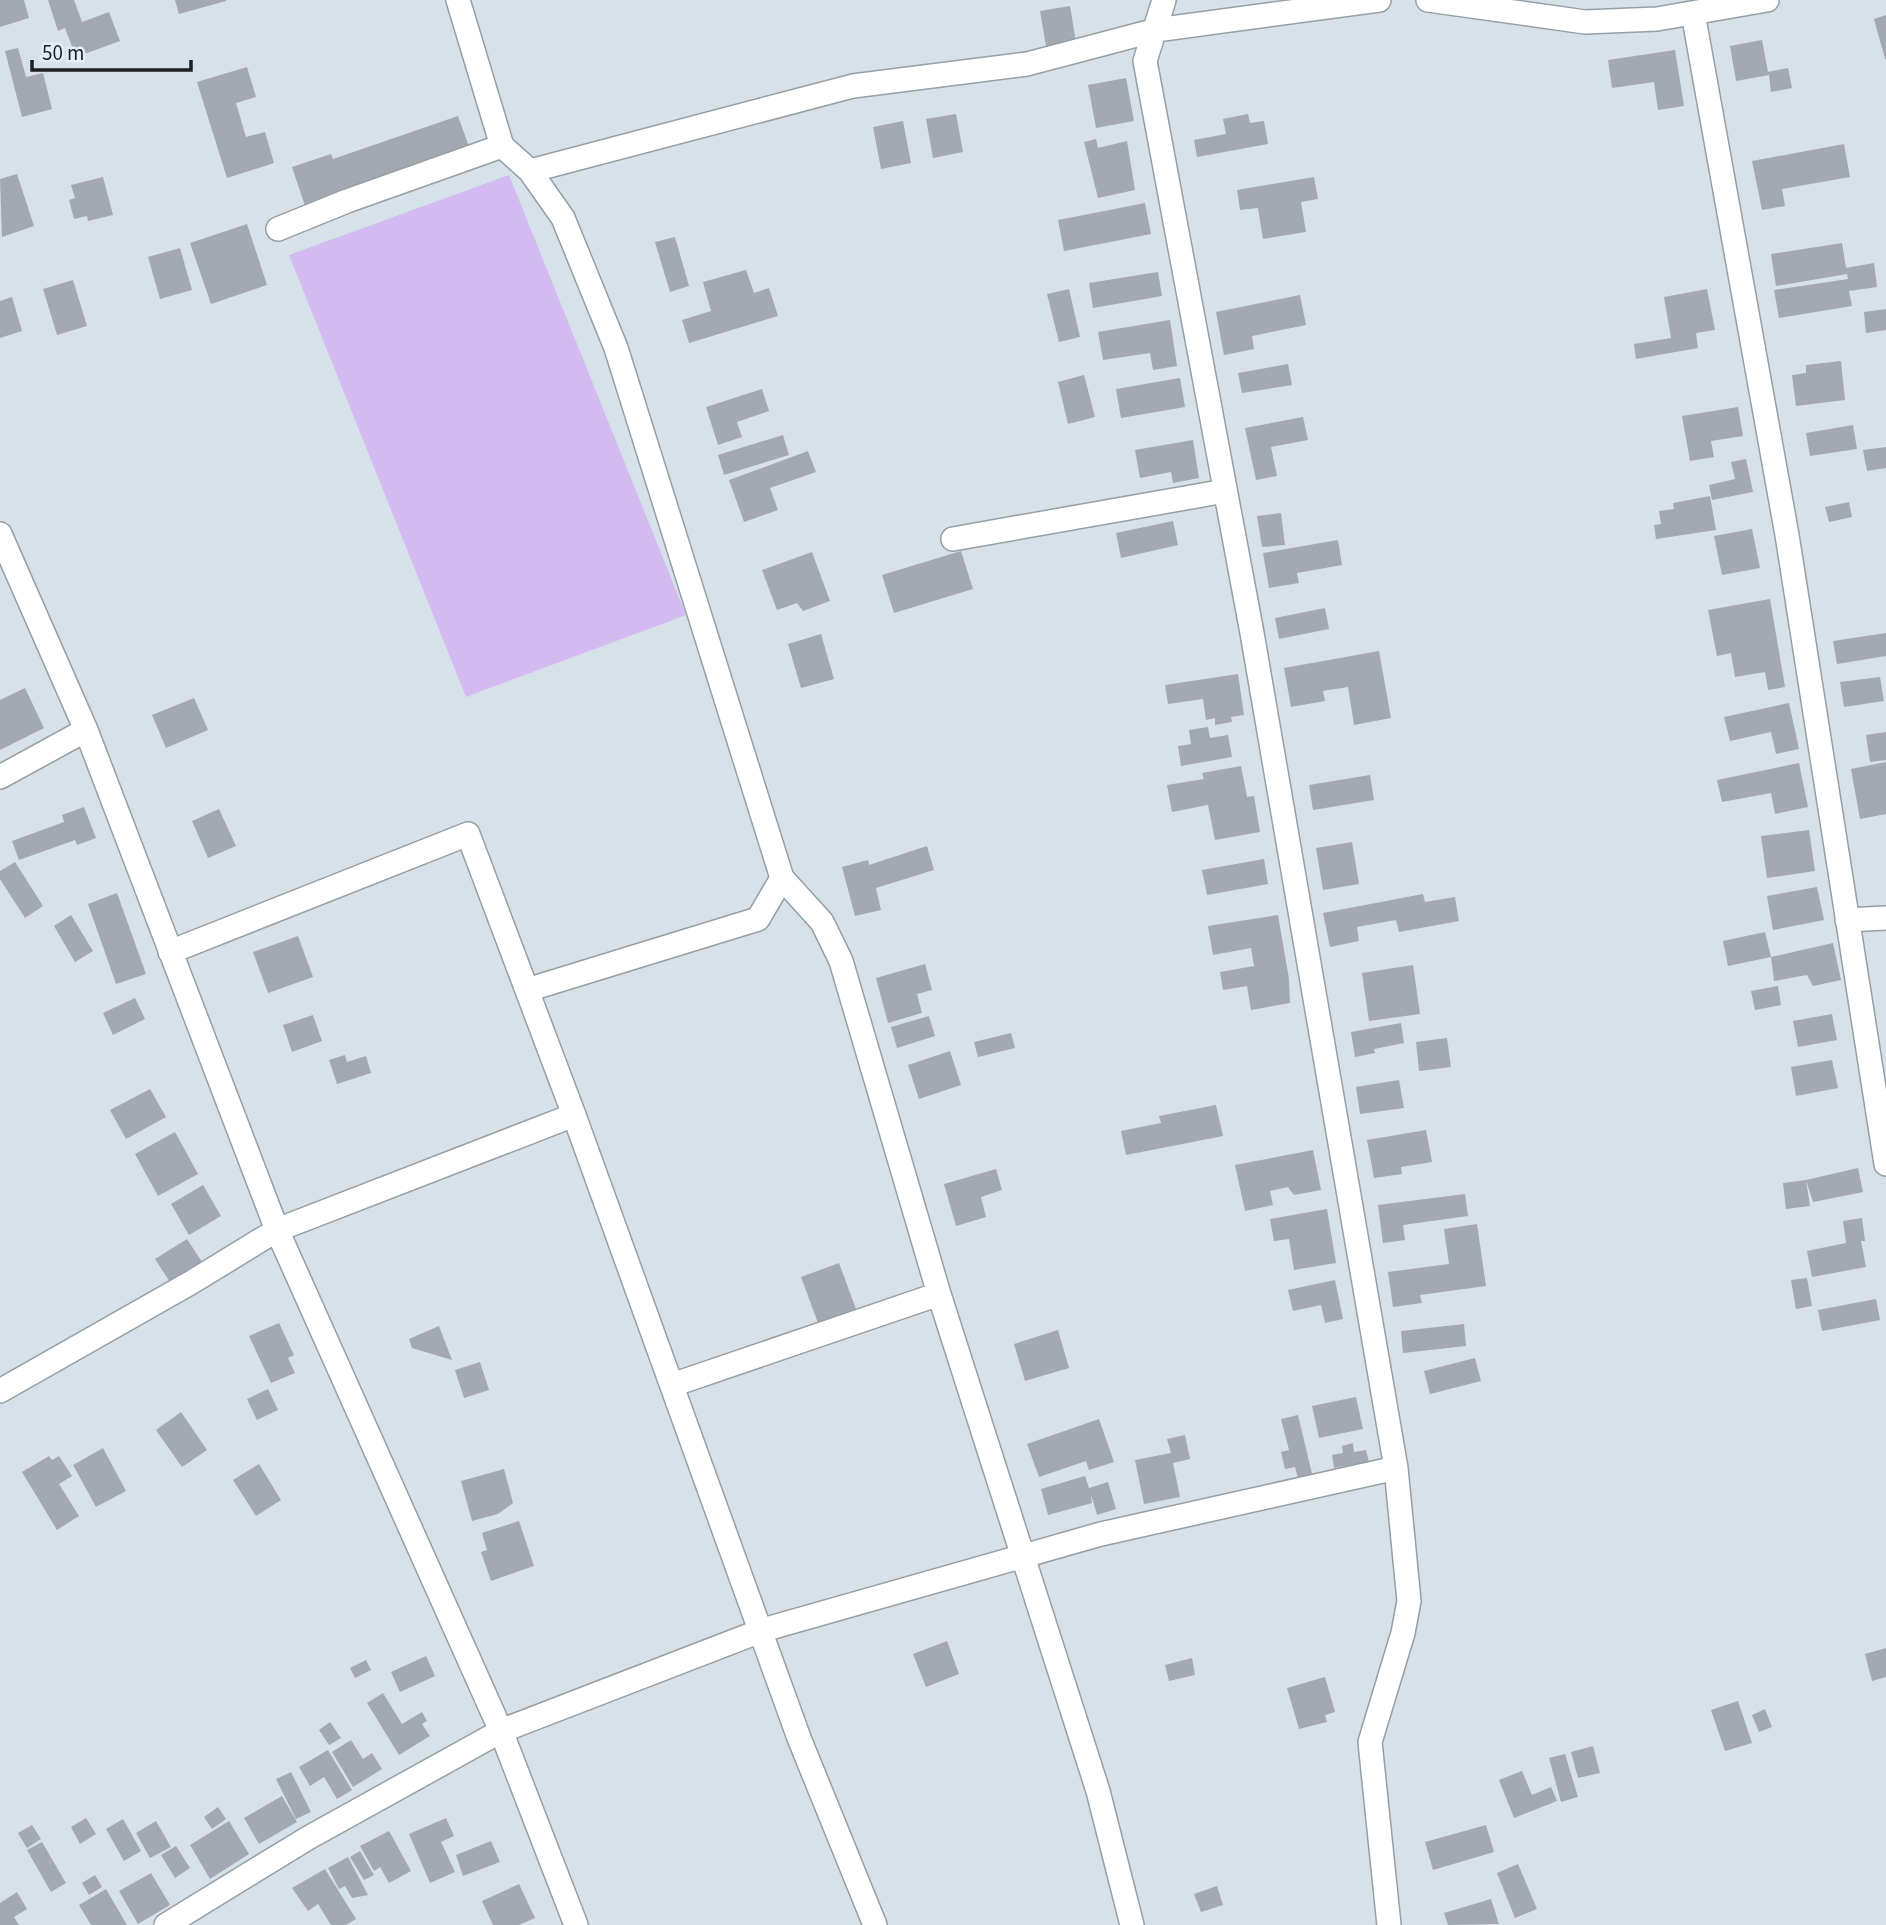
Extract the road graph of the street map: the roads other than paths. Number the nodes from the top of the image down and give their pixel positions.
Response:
1 (458, 0) edge
2 (1164, 0) edge
3 (1379, 0) edge
4 (1428, 0) edge
5 (1766, 0) edge
6 (1693, 13) junction
7 (1156, 30) junction
8 (502, 146) junction
9 (530, 171) junction
10 (278, 229) dead end
11 (1225, 491) junction
12 (0, 534) edge
13 (953, 539) dead end
14 (86, 730) junction
15 (0, 777) edge
16 (782, 878) junction
17 (1886, 918) edge
18 (1847, 920) junction
19 (170, 952) junction
20 (527, 989) junction
21 (574, 1115) junction
22 (1886, 1164) edge
23 (276, 1230) junction
24 (939, 1294) junction
25 (671, 1385) junction
26 (0, 1391) edge
27 (1396, 1468) junction
28 (1024, 1556) junction
29 (761, 1631) junction
30 (501, 1731) junction
31 (166, 1925) edge
32 (576, 1925) edge
33 (875, 1925) edge
34 (1132, 1925) edge
35 (1389, 1925) edge

1 - 8 street
2 - 7 street
3 - 7 street
4 - 6 street
5 - 6 street
6 - 18 street
7 - 9 street
7 - 11 street
8 - 9 street
8 - 10 street
9 - 16 street
11 - 13 street
11 - 27 street
12 - 14 street
14 - 15 street
14 - 19 street
16 - 20 street
16 - 24 street
17 - 18 street
18 - 22 street
19 - 20 street
19 - 23 street
20 - 21 street
21 - 23 street
21 - 25 street
23 - 26 street
23 - 30 street
24 - 25 street
24 - 28 street
25 - 29 street
27 - 28 street
27 - 35 street
28 - 29 street
28 - 34 street
29 - 30 street
29 - 33 street
30 - 31 street
30 - 32 street

